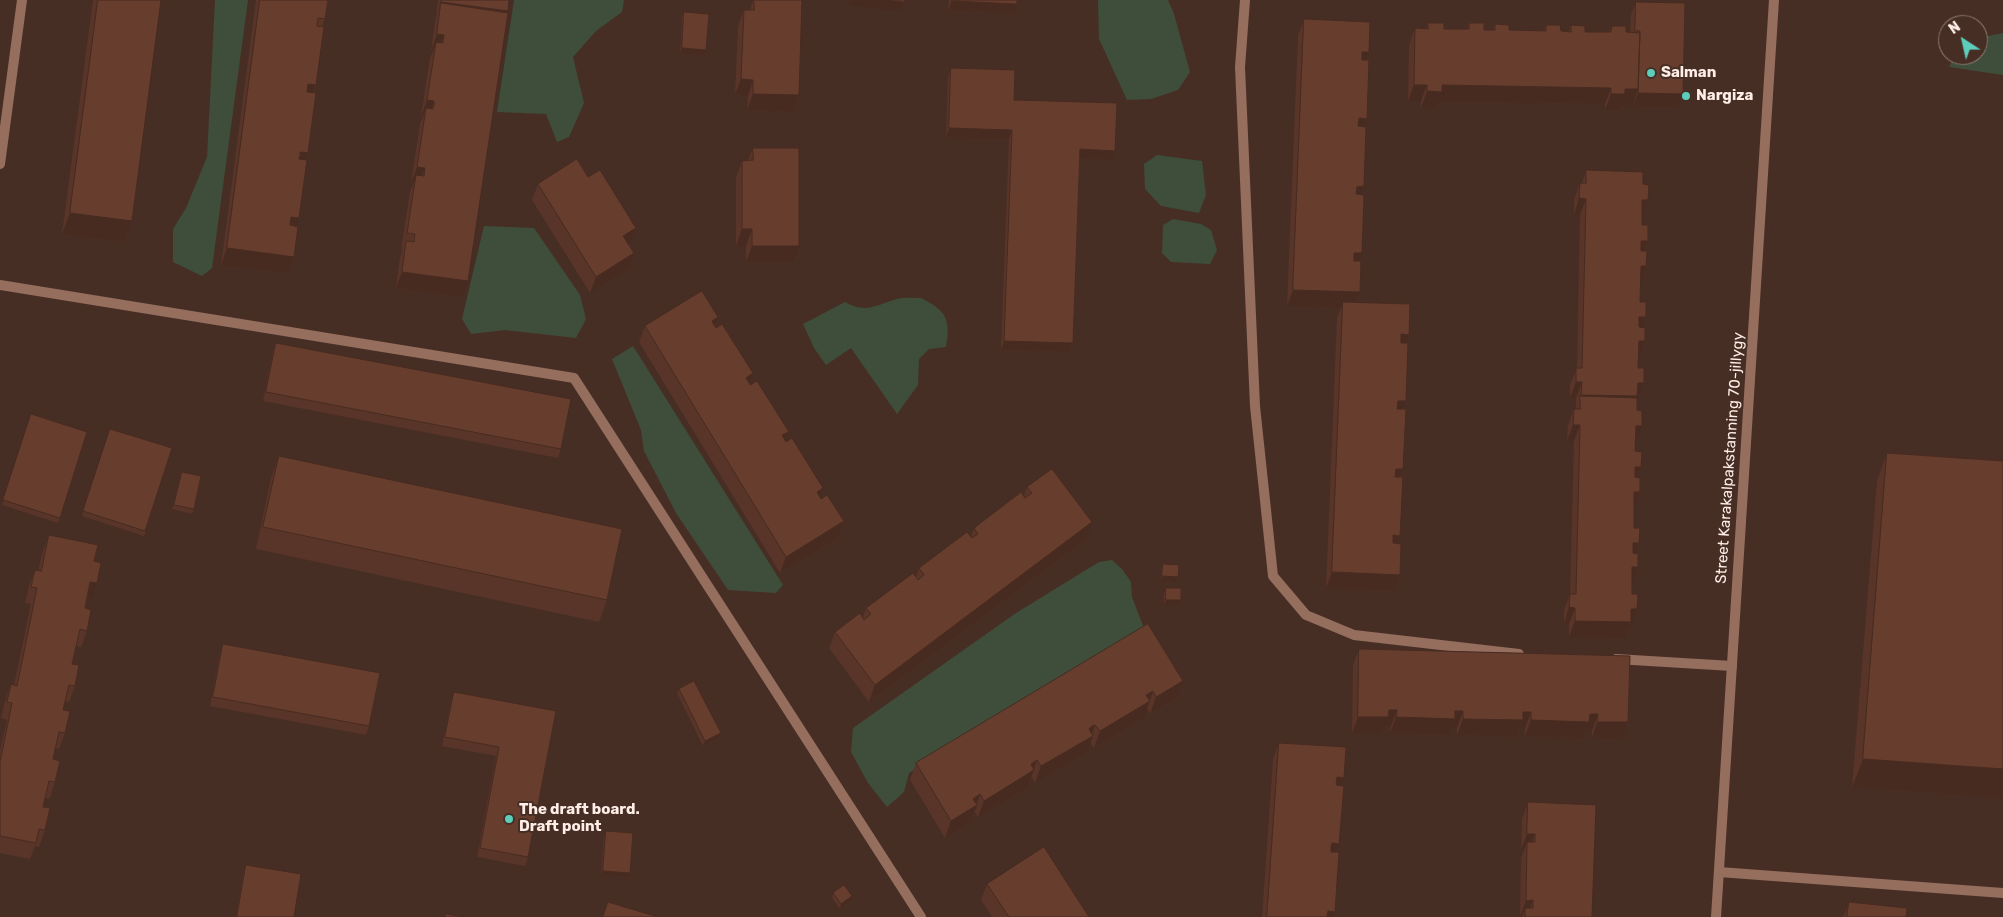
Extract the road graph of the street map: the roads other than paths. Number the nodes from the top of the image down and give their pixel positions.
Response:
1 (22, 0) edge
2 (1245, 0) edge
3 (1774, 0) edge
4 (0, 164) edge
5 (0, 284) edge
6 (1530, 655) edge
7 (1600, 658) edge
8 (1732, 666) junction
9 (1719, 872) junction
10 (2003, 893) edge
11 (921, 917) edge
12 (1716, 917) edge

1 - 4 street
2 - 6 street
3 - 8 street, Street Karakalpakstanning 70-jillygy
5 - 11 street
7 - 8 street
8 - 9 street, Street Karakalpakstanning 70-jillygy
9 - 10 street
9 - 12 street, Street Karakalpakstanning 70-jillygy

